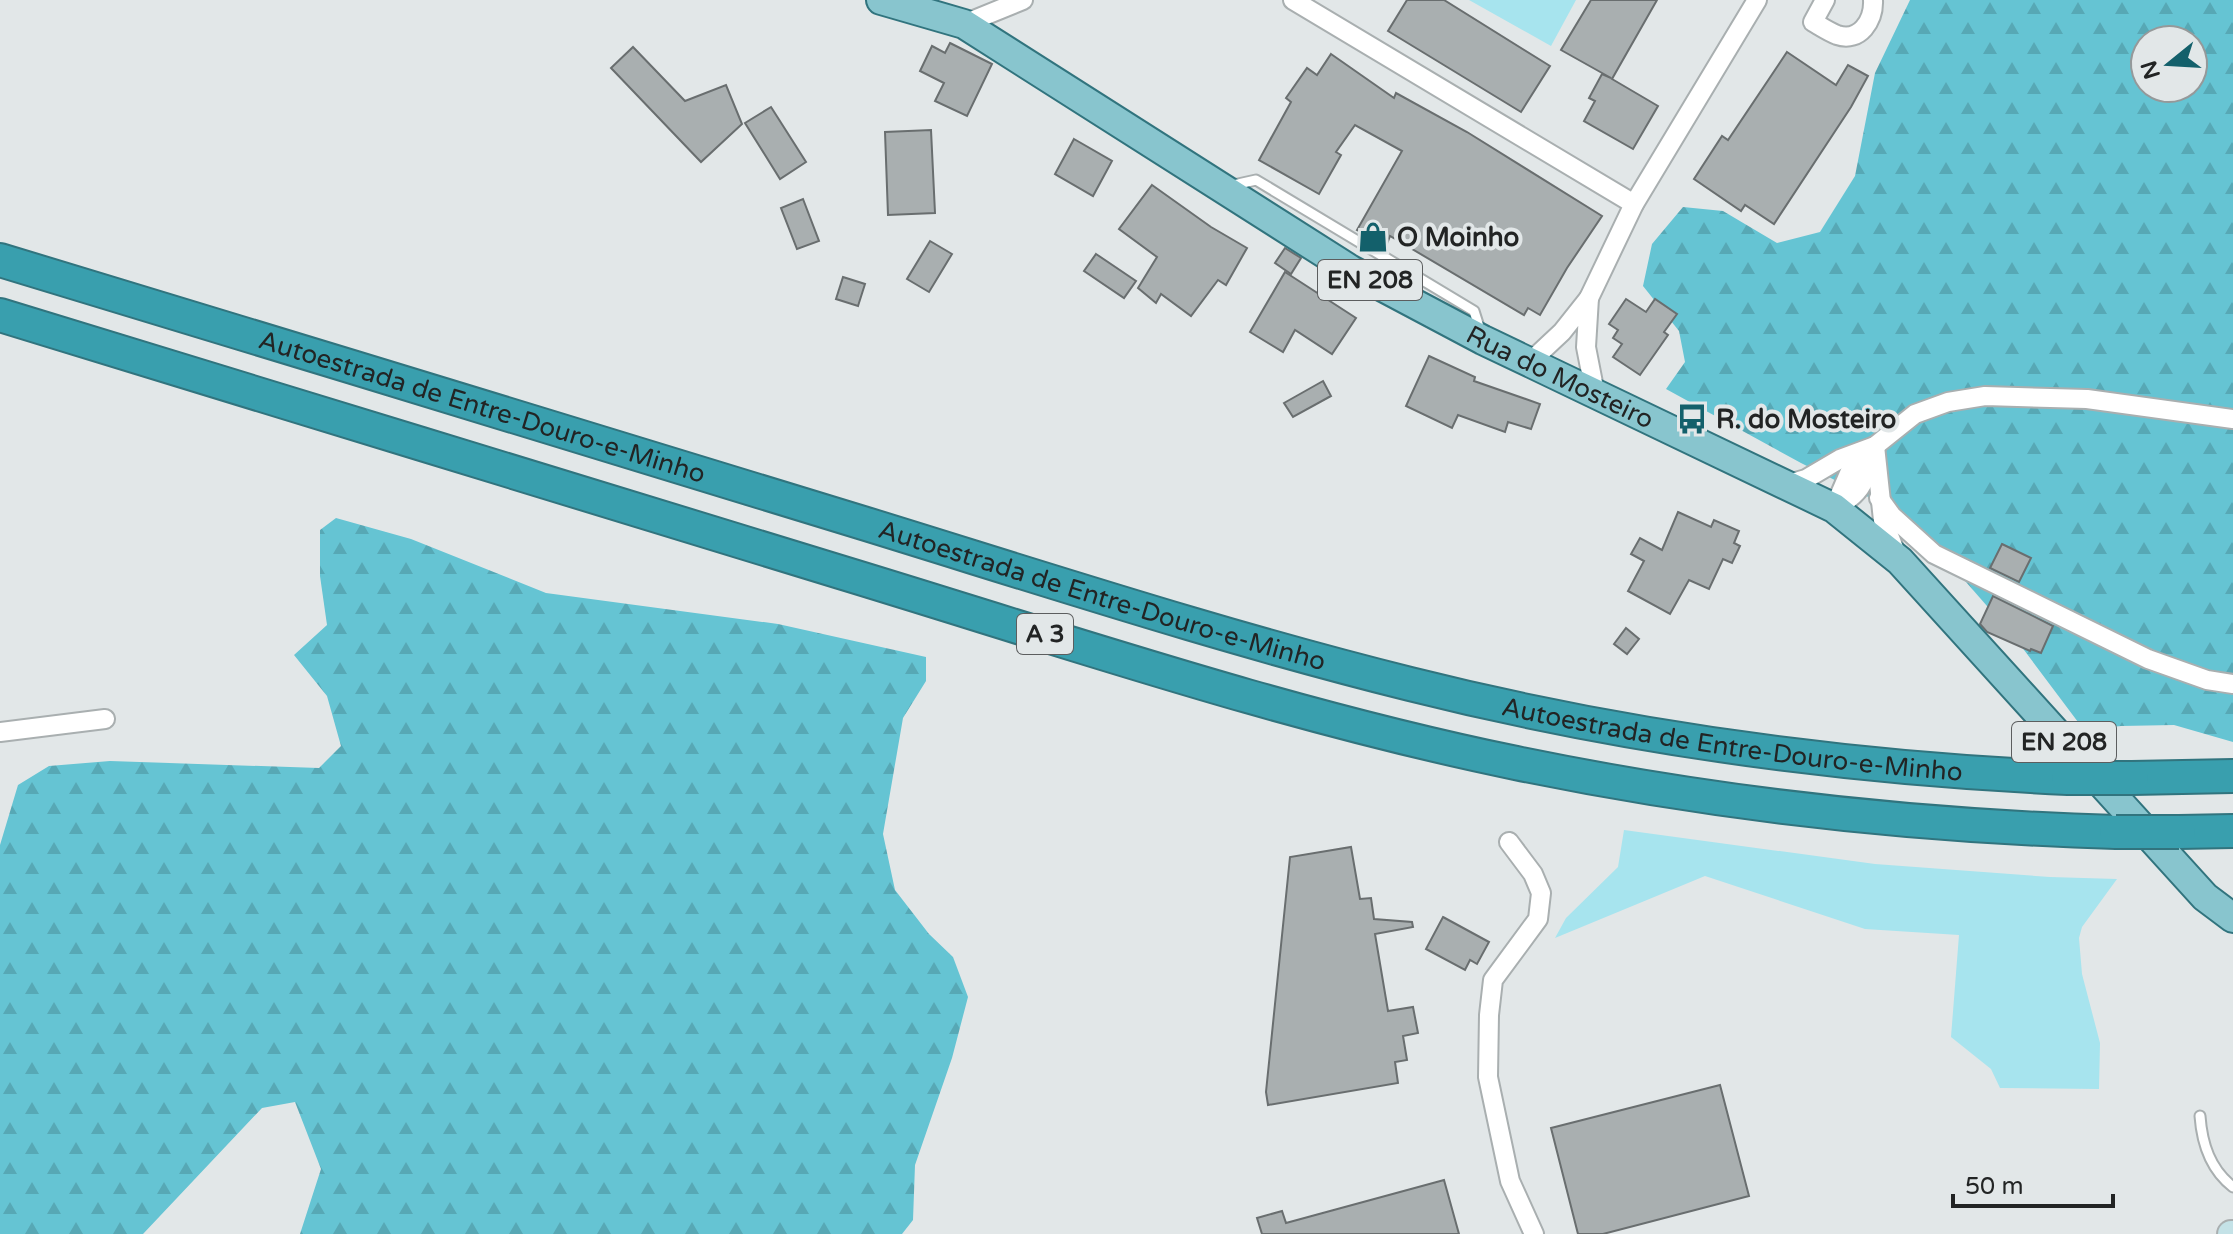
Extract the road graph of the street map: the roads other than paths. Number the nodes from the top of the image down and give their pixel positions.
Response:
1 (881, 0) edge
2 (1023, 0) edge
3 (1293, 0) edge
4 (1757, 0) edge
5 (1825, 0) edge
6 (1873, 0) edge
7 (964, 24) junction
8 (1634, 204) junction
9 (0, 260) edge
10 (1589, 298) junction
11 (0, 315) edge
12 (1530, 362) junction
13 (1595, 393) junction
14 (2233, 419) edge
15 (1875, 446) junction
16 (1857, 455) junction
17 (1785, 485) junction
18 (1879, 498) junction
19 (1834, 508) junction
20 (1900, 561) junction
21 (2233, 684) edge
22 (105, 719) dead end
23 (0, 732) edge
24 (2233, 776) edge
25 (2233, 831) edge
26 (1509, 842) dead end
27 (2233, 918) edge
28 (2200, 1116) dead end
29 (2233, 1187) edge
30 (1534, 1234) edge

1 - 7 main road, Rua do Mosteiro / EN 208
2 - 7 street
3 - 8 street
4 - 8 street
5 - 6 street
7 - 12 main road, Rua do Mosteiro / EN 208
8 - 10 street
9 - 24 highway, Autoestrada de Entre-Douro-e-Minho / A 3, bridge
10 - 12 street
10 - 13 street
11 - 25 highway, Autoestrada de Entre-Douro-e-Minho / A 3, bridge
12 - 13 main road, Rua do Mosteiro / EN 208
13 - 17 main road, Rua do Mosteiro / EN 208
14 - 15 street
15 - 16 street
15 - 18 street
15 - 19 street
16 - 17 street
16 - 19 street
17 - 19 main road, Rua do Mosteiro / EN 208
18 - 20 street
18 - 21 street
19 - 20 main road, Rua do Mosteiro / EN 208
20 - 27 main road, Rua do Mosteiro / EN 208
22 - 23 street
26 - 30 street
28 - 29 lane

